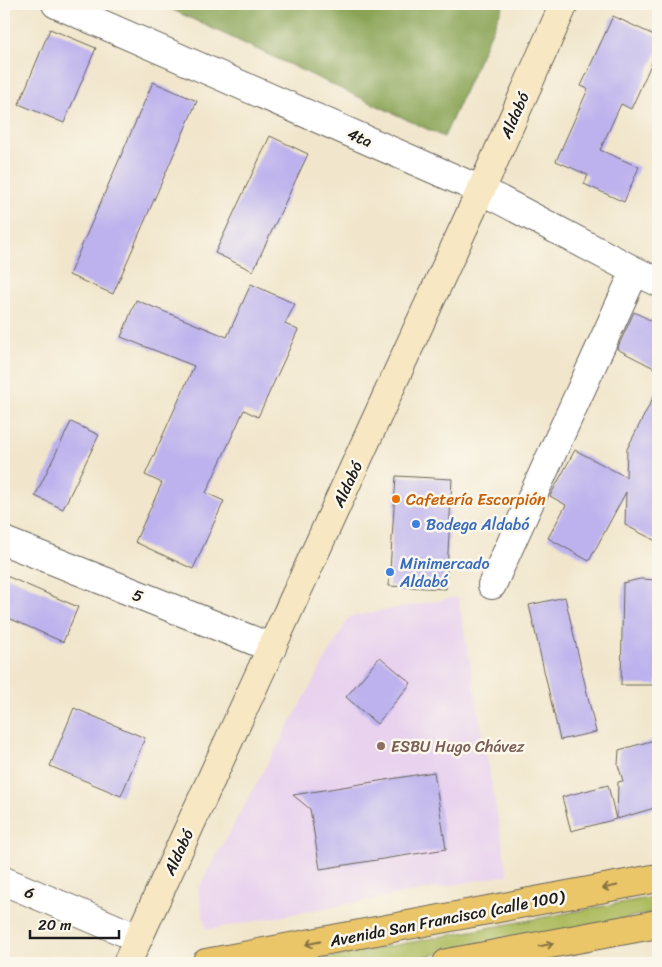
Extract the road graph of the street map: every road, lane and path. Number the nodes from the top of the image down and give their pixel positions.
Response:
1 (56, 4) edge
2 (564, 4) edge
3 (481, 190) junction
4 (646, 276) edge
5 (4, 541) edge
6 (492, 585) dead end
7 (272, 648) junction
8 (658, 878) edge
9 (4, 881) edge
10 (658, 924) edge
11 (138, 938) junction
12 (127, 963) edge
13 (206, 963) edge
14 (447, 963) edge

1 - 3 street, 4ta
2 - 3 main road, Aldabó
3 - 4 street, 4ta
3 - 7 main road, Aldabó
4 - 6 street
5 - 7 street, 5
7 - 11 main road, Aldabó
8 -> 13 highway, Avenida San Francisco (calle 100)
9 - 11 street, 6
14 -> 10 highway
11 - 12 main road, Aldabó

